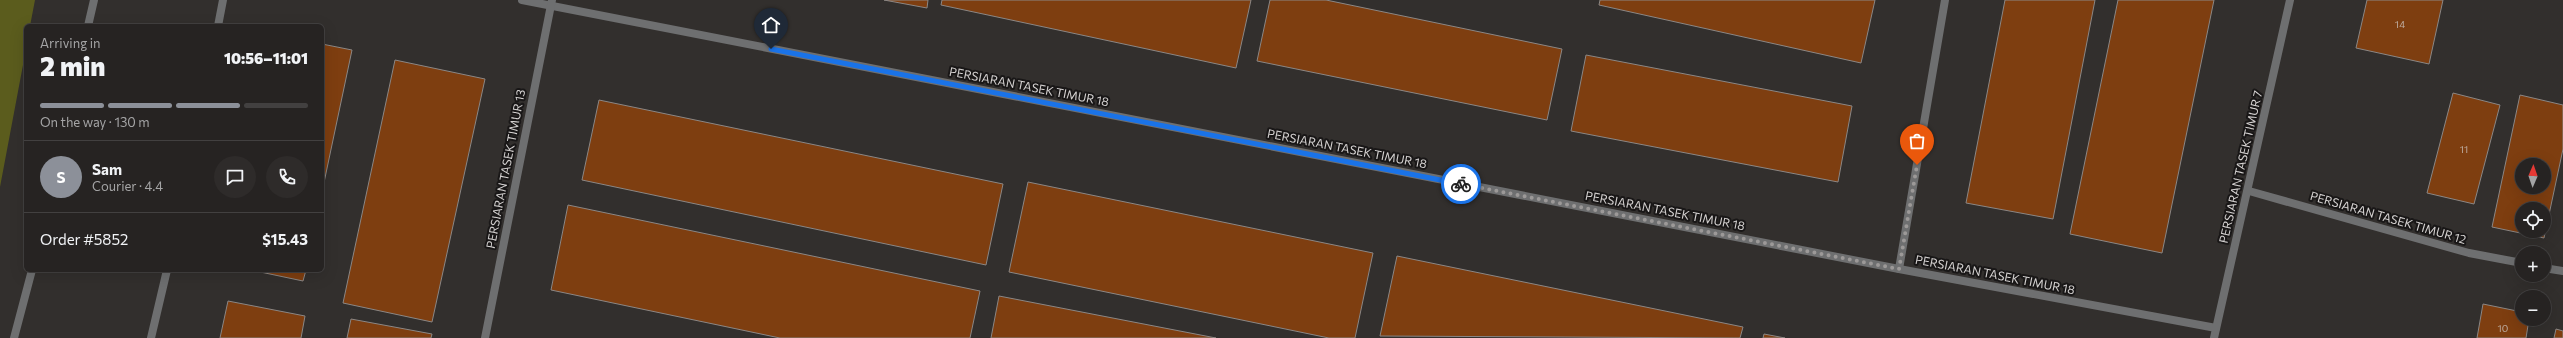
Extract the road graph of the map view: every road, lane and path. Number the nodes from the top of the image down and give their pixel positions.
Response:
1 (94, 0) edge
2 (223, 0) edge
3 (522, 0) edge
4 (1945, 0) edge
5 (2290, 0) edge
6 (552, 3) edge
7 (88, 24) edge
8 (218, 24) edge
9 (2249, 191) junction
10 (2515, 262) edge
11 (1899, 269) junction
12 (2551, 269) edge
13 (2563, 271) edge
14 (31, 272) edge
15 (167, 272) edge
16 (2216, 328) junction
17 (14, 338) edge
18 (151, 338) edge
19 (487, 338) edge
20 (2214, 338) edge

1 - 7 street
2 - 8 street
3 - 6 street, PERSIARAN TASEK TIMUR 18
4 - 11 street
5 - 9 street, PERSIARAN TASEK TIMUR 7
6 - 11 street, PERSIARAN TASEK TIMUR 18
6 - 19 street, PERSIARAN TASEK TIMUR 13
9 - 10 street, PERSIARAN TASEK TIMUR 12
9 - 16 street, PERSIARAN TASEK TIMUR 7
11 - 16 street, PERSIARAN TASEK TIMUR 18
12 - 13 street
14 - 17 street
15 - 18 street
16 - 20 street, PERSIARAN TASEK TIMUR 7

